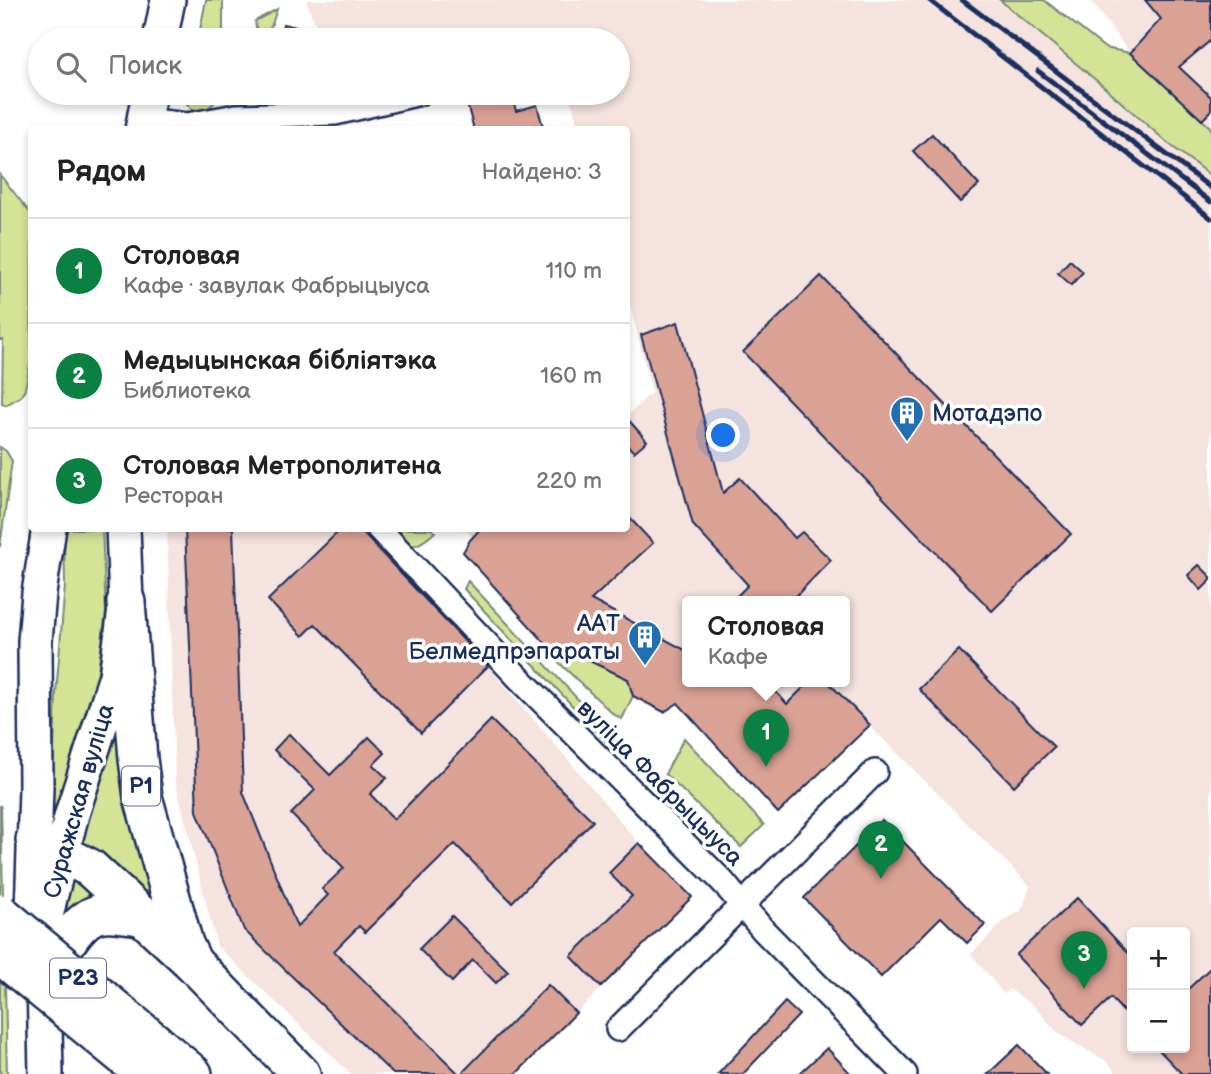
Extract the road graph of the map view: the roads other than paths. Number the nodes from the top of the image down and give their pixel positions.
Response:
1 (168, 0) edge
2 (162, 28) edge
3 (368, 105) edge
4 (145, 114) edge
5 (48, 532) edge
6 (123, 532) edge
7 (382, 532) edge
8 (126, 602) junction
9 (875, 772) dead end
10 (48, 847) junction
11 (742, 905) junction
12 (0, 913) edge
13 (143, 916) junction
14 (0, 955) edge
15 (193, 964) junction
16 (44, 982) junction
17 (618, 1029) dead end
18 (150, 1058) edge
19 (27, 1074) edge
20 (46, 1074) edge
21 (193, 1074) edge
22 (302, 1074) edge
23 (905, 1074) edge

1 - 2 main road
3 - 4 street
5 - 10 main road, Суражская вуліца
6 - 8 main road, Суражская вуліца / Р1
7 - 11 street, вуліца Фабрыцыуса
8 - 10 main road, Суражская вуліца
8 - 15 main road, Р1
9 - 11 street
10 - 13 main road
10 - 16 main road, Суражская вуліца
10 - 19 main road, Суражская вуліца
11 - 17 street
11 - 23 street, вуліца Фабрыцыуса
12 - 18 main road, Р23, bridge
13 - 15 main road
13 - 16 main road
14 - 18 main road, Р23, bridge
15 - 22 main road, Р1
16 - 20 main road, Суражская вуліца
18 - 21 main road, Р23

